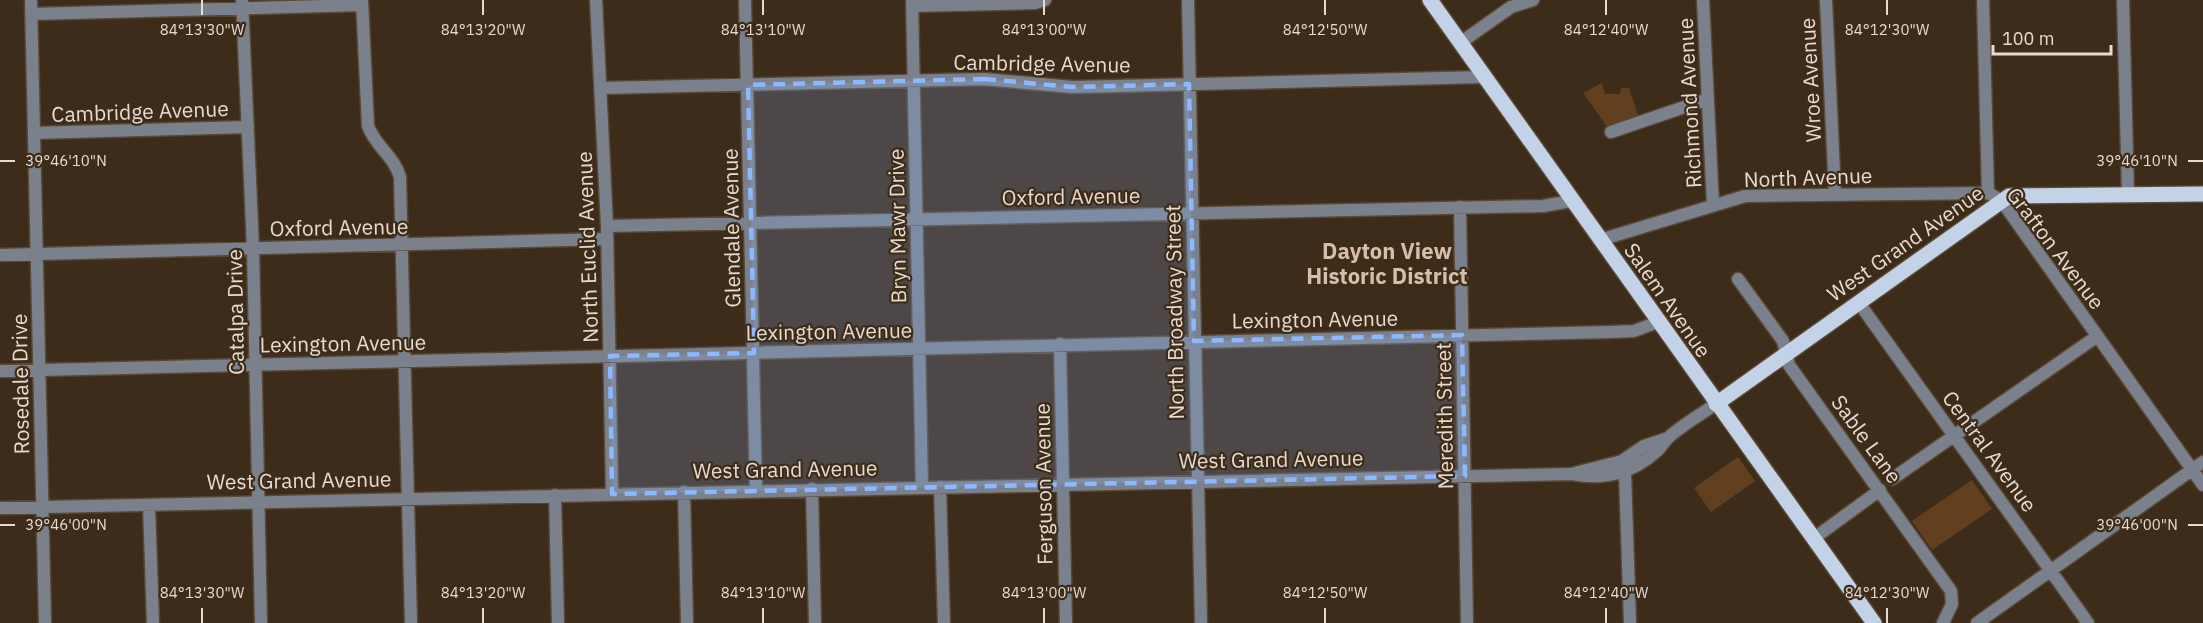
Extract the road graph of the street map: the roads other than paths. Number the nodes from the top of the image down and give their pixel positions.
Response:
1 (31, 0) edge
2 (596, 0) edge
3 (746, 0) edge
4 (1045, 0) edge
5 (1188, 0) edge
6 (1430, 0) edge
7 (1533, 0) edge
8 (1703, 0) edge
9 (1826, 0) edge
10 (1983, 0) edge
11 (2123, 0) edge
12 (362, 2) edge
13 (912, 3) edge
14 (242, 5) edge
15 (31, 14) junction
16 (1460, 43) junction
17 (1483, 77) junction
18 (914, 81) junction
19 (1189, 84) junction
20 (748, 85) junction
21 (601, 88) junction
22 (1708, 99) junction
23 (248, 128) junction
24 (1611, 132) dead end
25 (34, 133) junction
26 (1835, 194) junction
27 (2128, 194) junction
28 (2203, 194) edge
29 (1995, 197) junction
30 (1571, 201) junction
31 (1713, 205) junction
32 (1460, 207) junction
33 (1192, 213) junction
34 (916, 219) junction
35 (751, 222) junction
36 (607, 226) junction
37 (607, 239) junction
38 (1600, 240) junction
39 (402, 245) junction
40 (253, 248) junction
41 (36, 254) junction
42 (0, 255) edge
43 (1738, 279) dead end
44 (1859, 303) junction
45 (1658, 322) junction
46 (1462, 335) junction
47 (2096, 337) junction
48 (1194, 340) junction
49 (1060, 344) junction
50 (919, 349) junction
51 (1785, 352) junction
52 (754, 353) junction
53 (610, 356) junction
54 (405, 361) junction
55 (255, 364) junction
56 (39, 370) junction
57 (0, 371) edge
58 (1716, 404) junction
59 (1955, 437) junction
60 (1668, 438) junction
61 (2203, 462) edge
62 (2192, 470) junction
63 (1625, 473) junction
64 (1572, 474) junction
65 (1465, 476) junction
66 (1892, 479) dead end
67 (1197, 481) junction
68 (1063, 483) junction
69 (2203, 485) edge
70 (940, 486) junction
71 (922, 487) junction
72 (812, 489) junction
73 (1880, 490) junction
74 (756, 491) junction
75 (684, 492) junction
76 (612, 494) junction
77 (555, 495) junction
78 (407, 498) junction
79 (258, 502) junction
80 (149, 505) junction
81 (42, 507) junction
82 (0, 508) edge
83 (1813, 539) junction
84 (2051, 571) junction
85 (45, 623) edge
86 (153, 623) edge
87 (261, 623) edge
88 (411, 623) edge
89 (558, 623) edge
90 (687, 623) edge
91 (815, 623) edge
92 (944, 623) edge
93 (1066, 623) edge
94 (1201, 623) edge
95 (1467, 623) edge
96 (1630, 623) edge
97 (1874, 623) edge
98 (1943, 623) edge
99 (1977, 623) edge
100 (2088, 623) edge

1 - 15 street, Rosedale Drive
2 - 21 street, North Euclid Avenue
3 - 20 street, Glendale Avenue
4 - 13 street
5 - 19 street, North Broadway Street
6 - 16 main road, Salem Avenue
7 - 16 street
8 - 22 street, Richmond Avenue
9 - 26 street, Wroe Avenue
10 - 29 street, Grafton Avenue
11 - 27 street
12 - 14 street
12 - 39 street
13 - 18 street, Bryn Mawr Drive
14 - 15 street
14 - 23 street, Catalpa Drive
15 - 25 street, Rosedale Drive
16 - 17 main road, Salem Avenue
17 - 19 street, Cambridge Avenue
17 - 30 main road, Salem Avenue
18 - 19 street, Cambridge Avenue
18 - 20 street, Cambridge Avenue
18 - 34 street, Bryn Mawr Drive
19 - 33 street, North Broadway Street
20 - 21 street, Cambridge Avenue
20 - 35 street, Glendale Avenue
21 - 36 street, North Euclid Avenue
22 - 24 street
22 - 31 street, Richmond Avenue
23 - 25 street, Cambridge Avenue
23 - 40 street, Catalpa Drive
25 - 41 street, Rosedale Drive
26 - 29 street, North Avenue
26 - 31 street, North Avenue
27 - 28 main road, West Grand Avenue
27 - 29 main road, West Grand Avenue
29 - 44 main road, West Grand Avenue
29 - 47 street, Grafton Avenue
30 - 32 street, Oxford Avenue
30 - 38 main road, Salem Avenue
31 - 38 street, North Avenue
32 - 33 street, Oxford Avenue
32 - 46 street, Meredith Street
33 - 34 street, Oxford Avenue
33 - 48 street, North Broadway Street
34 - 35 street, Oxford Avenue
34 - 50 street, Bryn Mawr Drive
35 - 36 street, Oxford Avenue
35 - 52 street, Glendale Avenue
36 - 37 street, North Euclid Avenue
37 - 39 street, Oxford Avenue
37 - 53 street, North Euclid Avenue
38 - 45 main road, Salem Avenue
39 - 40 street, Oxford Avenue
39 - 54 street
40 - 41 street, Oxford Avenue
40 - 55 street, Catalpa Drive
41 - 42 street, Oxford Avenue
41 - 56 street, Rosedale Drive
43 - 51 street, Sable Lane
44 - 51 main road, West Grand Avenue
44 - 59 street, Central Avenue
45 - 46 street, Lexington Avenue
45 - 58 main road, Salem Avenue
46 - 48 street, Lexington Avenue
46 - 65 street, Meredith Street
47 - 59 street
47 - 62 street, Grafton Avenue
48 - 49 street, Lexington Avenue
48 - 67 street, North Broadway Street
49 - 50 street, Lexington Avenue
49 - 68 street, Ferguson Avenue
50 - 52 street, Lexington Avenue
50 - 71 street, Bryn Mawr Drive
51 - 58 main road, West Grand Avenue
51 - 73 street, Sable Lane
52 - 53 street, Lexington Avenue
52 - 74 street, Glendale Avenue
53 - 54 street, Lexington Avenue
53 - 76 street, North Euclid Avenue
54 - 55 street, Lexington Avenue
54 - 78 street
55 - 56 street, Lexington Avenue
55 - 79 street, Catalpa Drive
56 - 57 street, Lexington Avenue
56 - 81 street, Rosedale Drive
58 - 60 street, West Grand Avenue
58 - 83 main road, Salem Avenue
59 - 66 street
59 - 84 street, Central Avenue
60 - 63 street, West Grand Avenue
60 - 64 street, West Grand Avenue
61 - 62 street
62 - 69 street, Grafton Avenue
62 - 84 street
63 - 64 street, West Grand Avenue
63 - 96 street
64 - 65 street, West Grand Avenue
65 - 67 street, West Grand Avenue
65 - 95 street, Meredith Street
67 - 68 street, West Grand Avenue
67 - 94 street, North Broadway Street
68 - 70 street, West Grand Avenue
68 - 93 street, Ferguson Avenue
70 - 71 street, West Grand Avenue
70 - 92 street
71 - 72 street, West Grand Avenue
72 - 74 street, West Grand Avenue
72 - 91 street
73 - 83 street
73 - 98 street, Sable Lane
74 - 75 street, West Grand Avenue
75 - 76 street, West Grand Avenue
75 - 90 street
76 - 77 street, West Grand Avenue
77 - 78 street, West Grand Avenue
77 - 89 street
78 - 79 street, West Grand Avenue
78 - 88 street
79 - 80 street, West Grand Avenue
79 - 87 street, Catalpa Drive
80 - 81 street, West Grand Avenue
80 - 86 street
81 - 82 street, West Grand Avenue
81 - 85 street, Rosedale Drive
83 - 97 main road, Salem Avenue
84 - 99 street
84 - 100 street, Central Avenue

